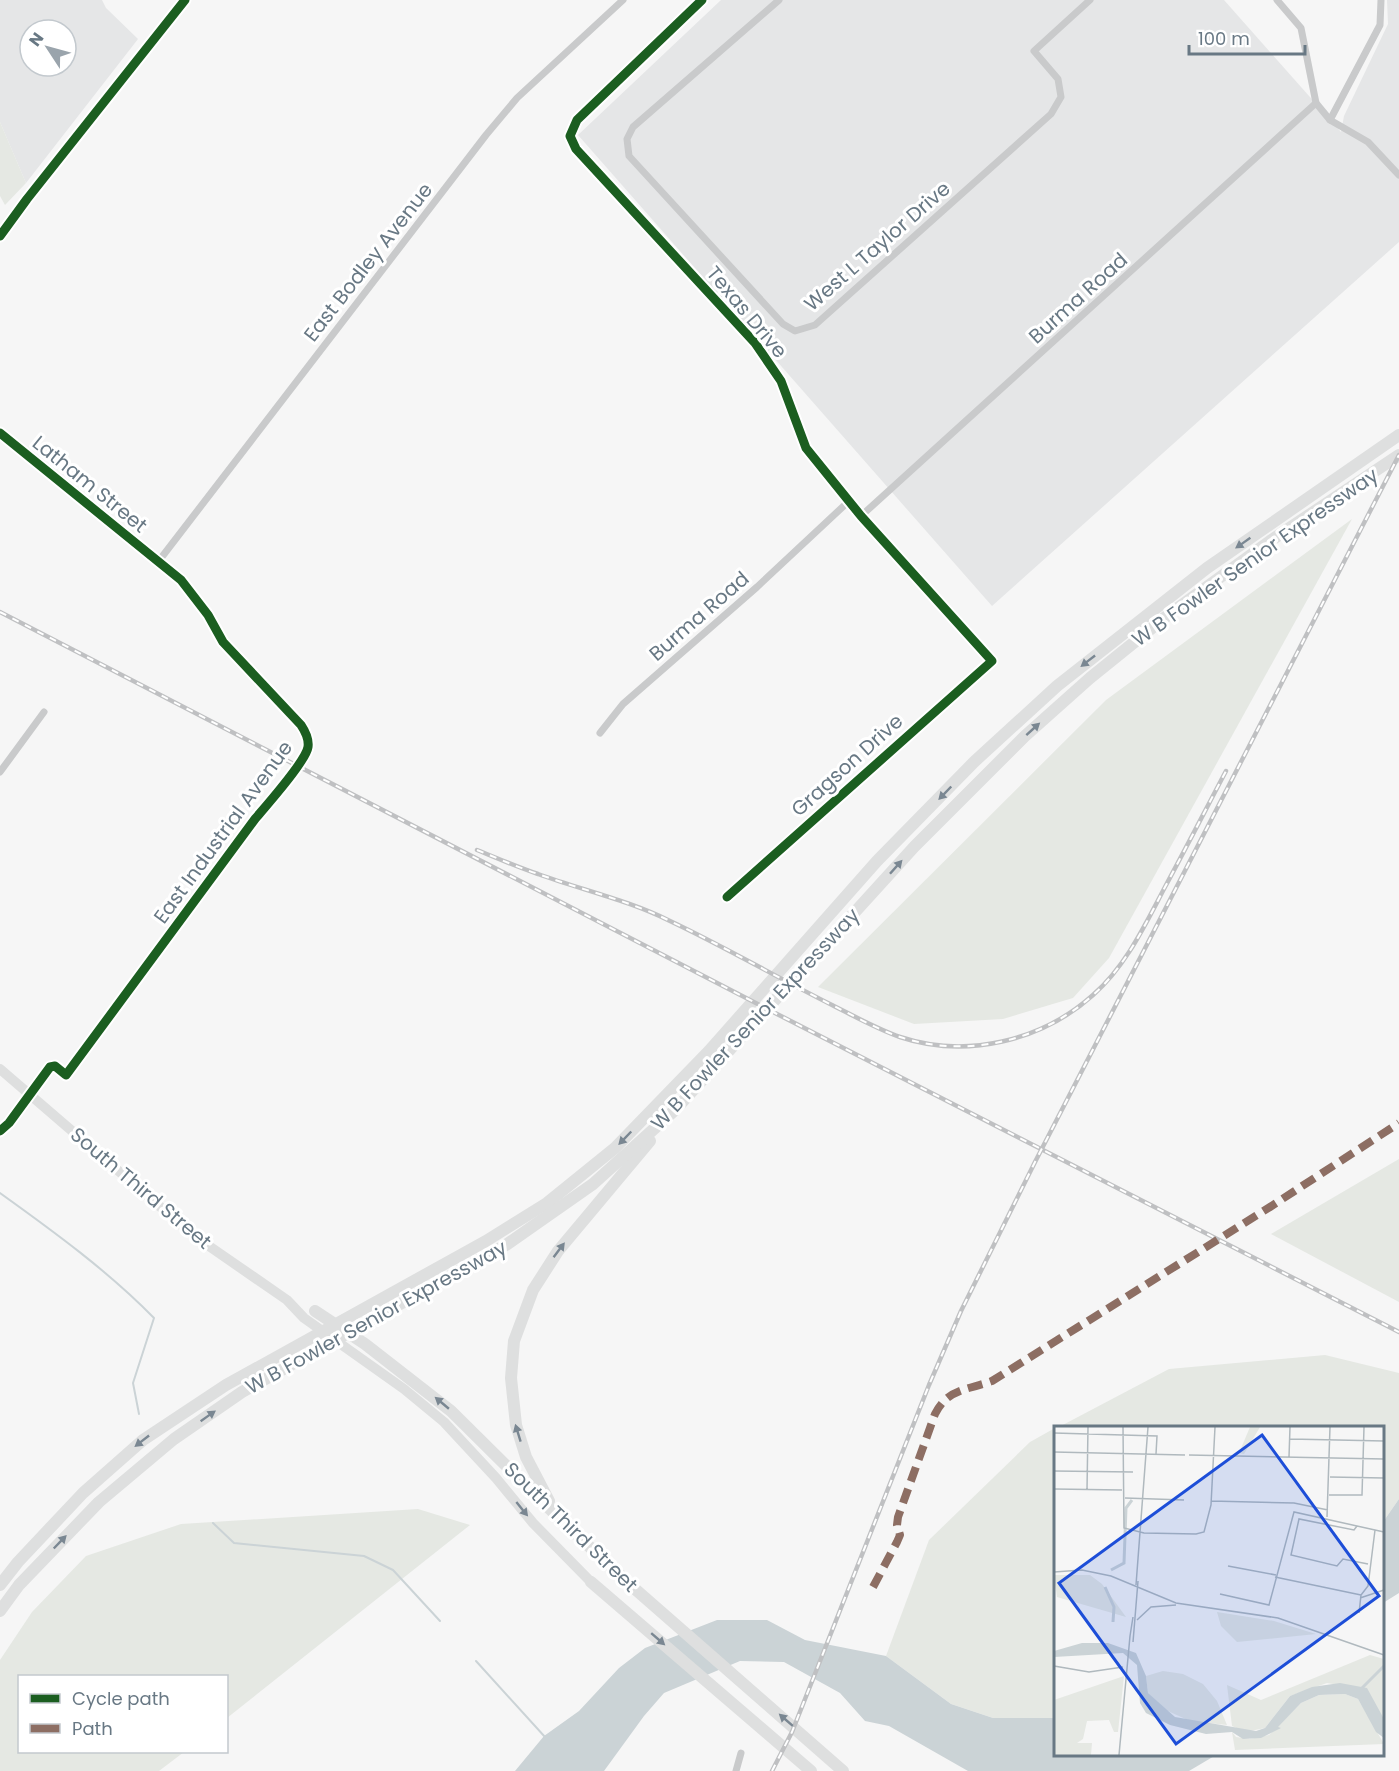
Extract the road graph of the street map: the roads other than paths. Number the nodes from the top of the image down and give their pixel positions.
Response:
1 (185, 0) edge
2 (623, 0) edge
3 (702, 0) edge
4 (779, 0) edge
5 (1090, 0) edge
6 (1277, 0) edge
7 (1380, 0) edge
8 (1316, 104) junction
9 (1330, 120) junction
10 (1399, 175) edge
11 (0, 236) edge
12 (0, 434) edge
13 (1397, 436) edge
14 (1399, 455) edge
15 (849, 501) junction
16 (861, 516) junction
17 (158, 562) junction
18 (992, 661) joint
19 (44, 712) dead end
20 (600, 733) dead end
21 (0, 772) edge
22 (727, 897) dead end
23 (0, 1069) edge
24 (676, 1109) junction
25 (0, 1131) edge
26 (309, 1314) junction
27 (563, 1522) junction
28 (591, 1582) joint
29 (0, 1585) edge
30 (0, 1611) edge
31 (741, 1753) dead end
32 (809, 1769) edge
33 (736, 1771) edge
34 (843, 1771) edge

1 - 11 main road
2 - 17 street, East Bodley Avenue
3 - 15 street, Texas Drive
4 - 5 street, West L Taylor Drive
6 - 8 street
7 - 9 street
8 - 9 street
8 - 16 street, Burma Road
9 - 10 street
12 - 17 street, Latham Street
13 -> 29 highway, W B Fowler Senior Expressway
24 -> 14 highway, W B Fowler Senior Expressway
15 - 16 street, Texas Drive
15 - 20 street, Burma Road
16 - 18 street, Texas Drive
17 - 25 street, East Industrial Avenue
18 - 22 street, Gragson Drive
19 - 21 street
23 - 26 main road, South Third Street
27 -> 24 highway
30 -> 24 highway, W B Fowler Senior Expressway
27 -> 26 highway, South Third Street
26 -> 28 main road, South Third Street
34 -> 27 highway, South Third Street
28 -> 32 highway, South Third Street
31 - 33 street

